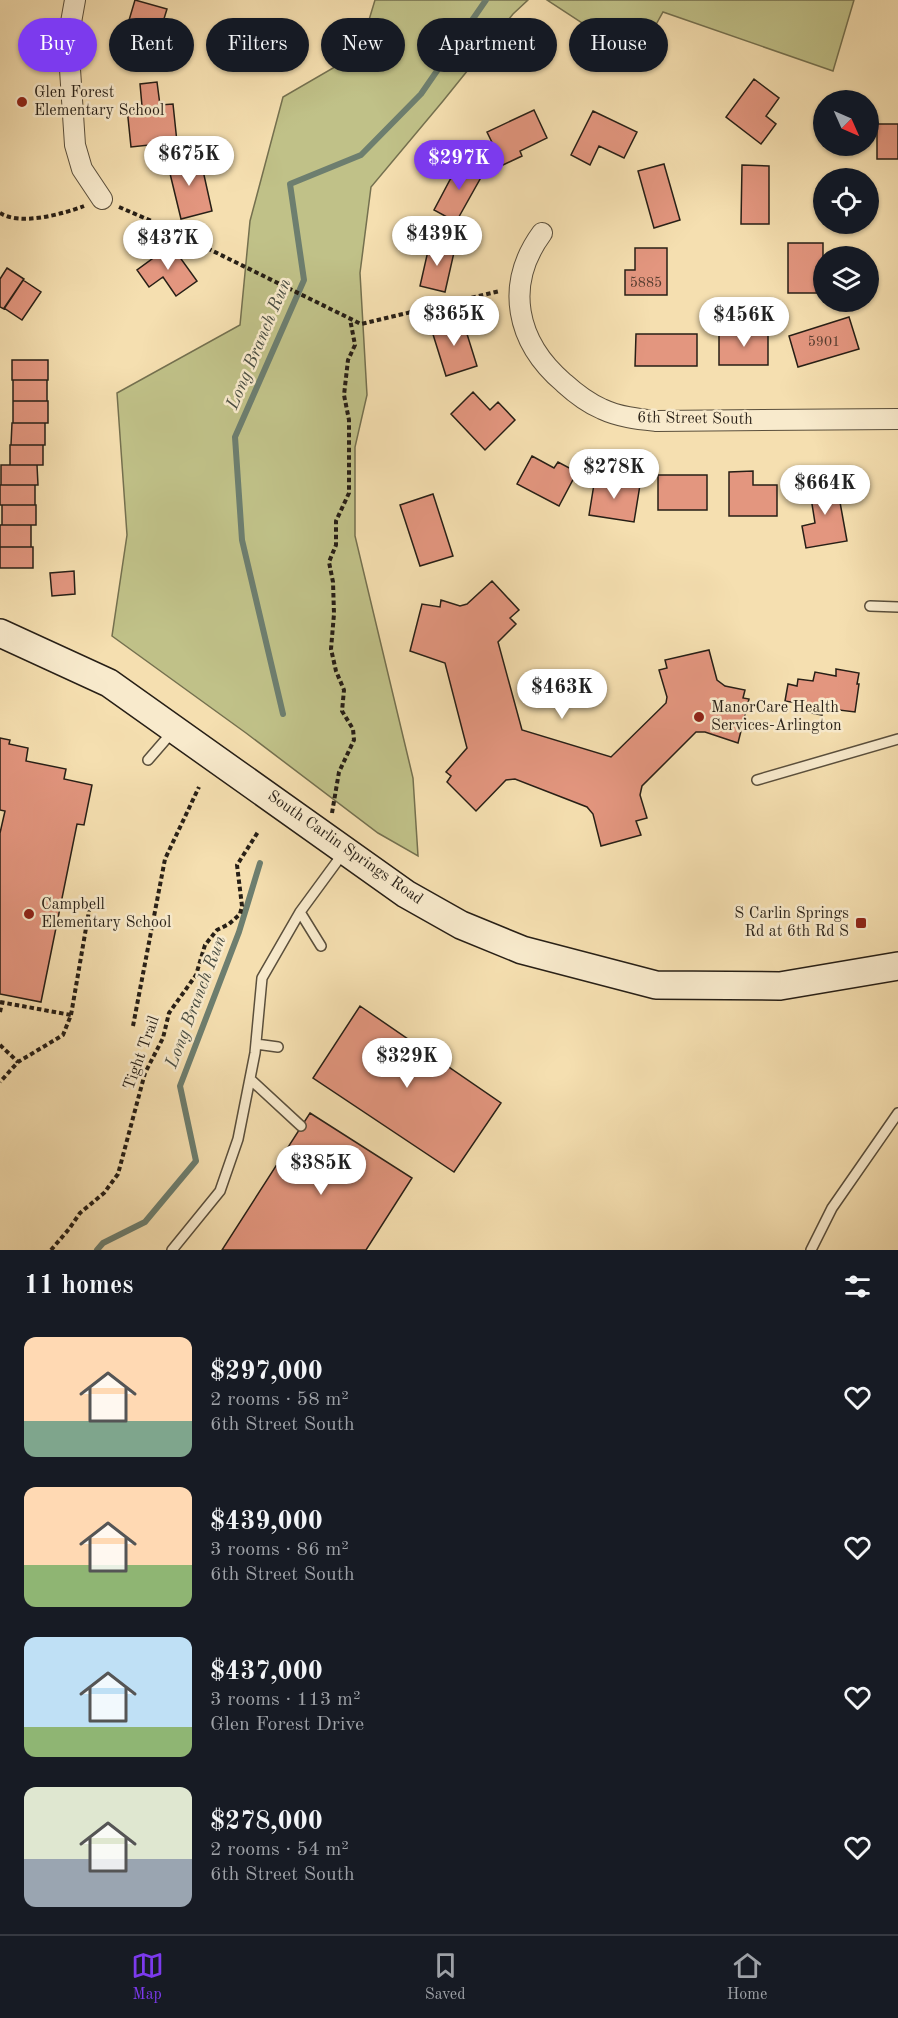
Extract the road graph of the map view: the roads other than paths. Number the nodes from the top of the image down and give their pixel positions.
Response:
1 (72, 2) edge
2 (102, 200) road end
3 (542, 232) dead end
4 (898, 419) edge
5 (870, 606) dead end
6 (898, 607) edge
7 (0, 633) edge
8 (175, 729) junction
9 (898, 739) edge
10 (148, 760) dead end
11 (758, 780) dead end
12 (336, 844) junction
13 (300, 912) junction
14 (321, 946) dead end
15 (898, 966) edge
16 (256, 1044) junction
17 (278, 1047) dead end
18 (250, 1079) junction
19 (898, 1113) edge
20 (301, 1126) dead end
21 (172, 1250) edge
22 (812, 1250) edge

1 - 2 street
3 - 4 street, 6th Street South
5 - 6 lane
7 - 8 main road, South Carlin Springs Road
8 - 10 lane
8 - 12 main road, South Carlin Springs Road
9 - 11 lane
12 - 13 lane
12 - 15 main road, South Carlin Springs Road
13 - 14 lane
13 - 16 lane
16 - 17 lane
16 - 18 lane
18 - 20 lane
18 - 21 lane
19 - 22 lane

